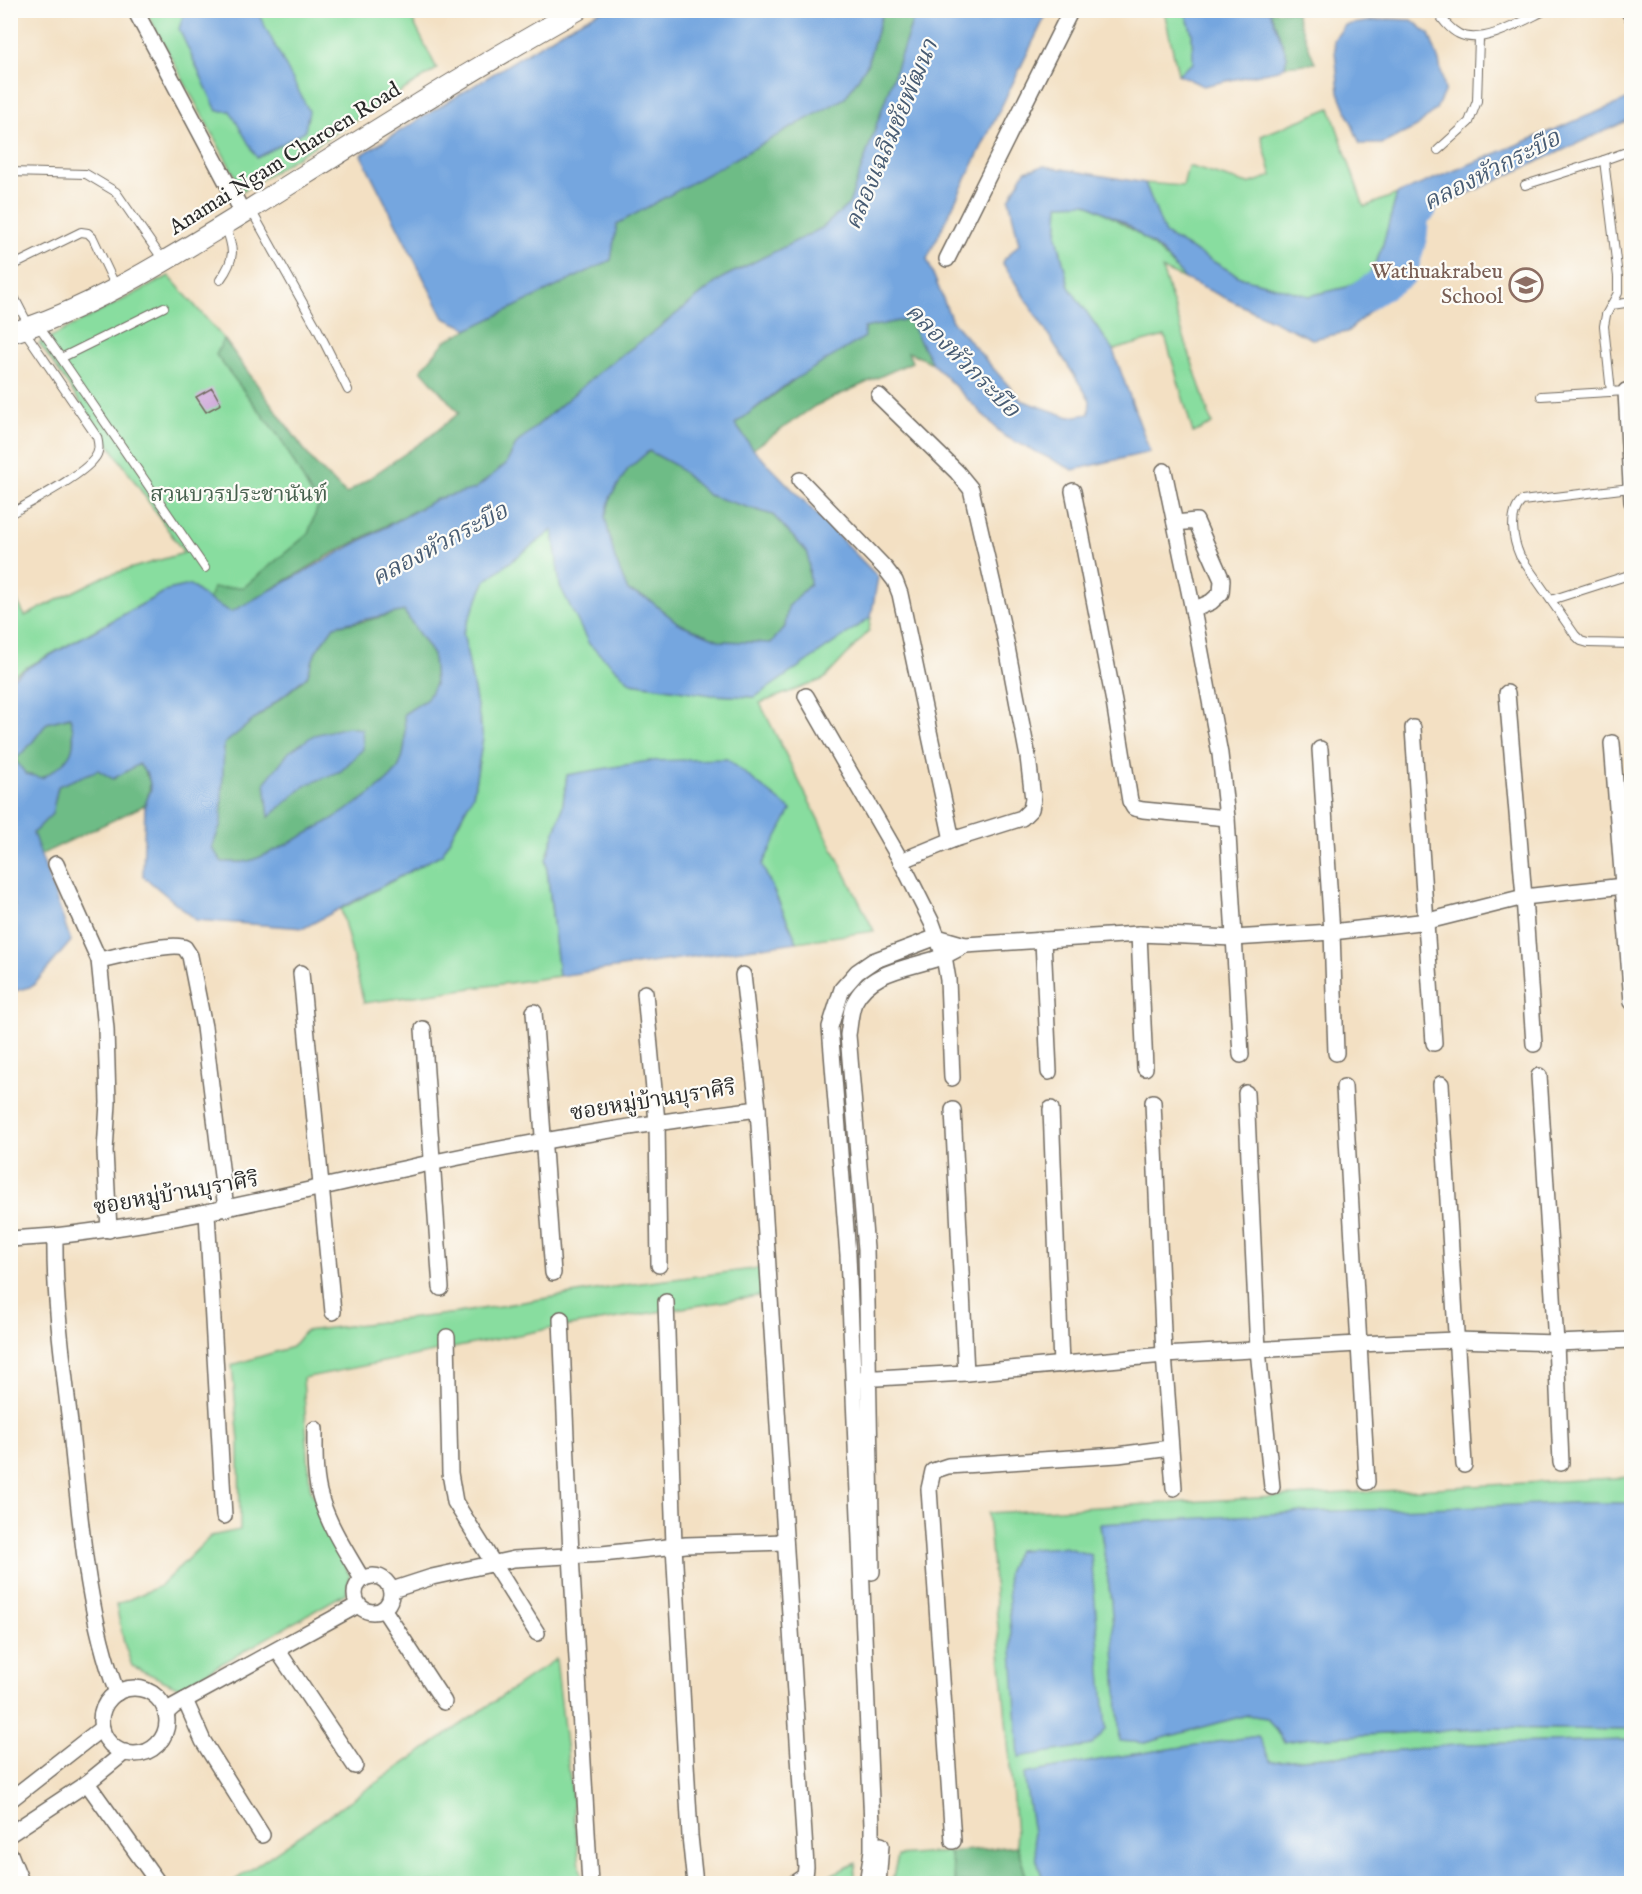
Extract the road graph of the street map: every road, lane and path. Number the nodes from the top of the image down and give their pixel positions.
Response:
1 (135, 10) edge
2 (578, 10) edge
3 (1071, 10) edge
4 (1436, 10) edge
5 (1546, 10) edge
6 (1628, 10) edge
7 (1631, 15) edge
8 (1479, 38) junction
9 (1438, 150) dead end
10 (1632, 150) edge
11 (1604, 160) junction
12 (10, 172) edge
13 (1525, 185) dead end
14 (247, 211) junction
15 (225, 224) junction
16 (947, 259) dead end
17 (164, 262) junction
18 (14, 265) dead end
19 (220, 280) dead end
20 (116, 287) junction
21 (10, 289) edge
22 (1632, 302) edge
23 (1612, 305) junction
24 (164, 307) dead end
25 (25, 328) edge
26 (61, 358) junction
27 (348, 390) dead end
28 (1623, 391) edge
29 (879, 396) dead end
30 (1541, 396) dead end
31 (1164, 471) dead end
32 (800, 480) dead end
33 (1073, 490) dead end
34 (1631, 495) edge
35 (10, 514) edge
36 (1175, 523) junction
37 (205, 568) dead end
38 (1632, 574) edge
39 (1551, 600) junction
40 (1193, 610) junction
41 (1632, 644) edge
42 (1507, 693) dead end
43 (806, 696) dead end
44 (1413, 728) dead end
45 (1612, 743) dead end
46 (1320, 749) dead end
47 (1227, 818) junction
48 (952, 840) junction
49 (901, 861) junction
50 (56, 864) dead end
51 (1624, 886) junction
52 (1524, 897) junction
53 (1428, 921) junction
54 (1332, 932) junction
55 (1139, 934) junction
56 (937, 937) junction
57 (1233, 938) junction
58 (1043, 940) junction
59 (965, 945) junction
60 (944, 956) junction
61 (99, 960) junction
62 (301, 973) dead end
63 (743, 975) dead end
64 (645, 993) dead end
65 (1632, 1002) edge
66 (534, 1012) dead end
67 (423, 1029) dead end
68 (830, 1035) junction
69 (848, 1035) junction
70 (1434, 1043) dead end
71 (1534, 1044) dead end
72 (1336, 1053) dead end
73 (1241, 1055) dead end
74 (1145, 1068) dead end
75 (1049, 1072) dead end
76 (1539, 1076) dead end
77 (952, 1078) dead end
78 (1441, 1084) dead end
79 (1344, 1087) dead end
80 (1246, 1093) dead end
81 (1153, 1102) dead end
82 (758, 1108) junction
83 (1051, 1109) dead end
84 (953, 1110) dead end
85 (657, 1122) junction
86 (543, 1141) junction
87 (859, 1161) junction
88 (840, 1162) junction
89 (433, 1163) junction
90 (321, 1187) junction
91 (226, 1209) junction
92 (207, 1213) junction
93 (109, 1230) junction
94 (55, 1236) junction
95 (10, 1239) edge
96 (659, 1265) dead end
97 (553, 1273) dead end
98 (441, 1288) dead end
99 (666, 1302) dead end
100 (333, 1312) dead end
101 (561, 1319) dead end
102 (447, 1337) dead end
103 (1456, 1340) junction
104 (1632, 1340) edge
105 (1556, 1343) junction
106 (1358, 1344) junction
107 (1258, 1350) junction
108 (1164, 1355) junction
109 (1061, 1365) junction
110 (966, 1373) junction
111 (869, 1379) junction
112 (853, 1380) junction
113 (315, 1429) dead end
114 (1170, 1448) junction
115 (1561, 1463) dead end
116 (1464, 1465) dead end
117 (1367, 1482) dead end
118 (1272, 1487) dead end
119 (1174, 1488) dead end
120 (224, 1516) dead end
121 (785, 1542) junction
122 (674, 1546) junction
123 (571, 1556) junction
124 (493, 1563) junction
125 (362, 1579) junction
126 (392, 1590) junction
127 (358, 1605) junction
128 (384, 1610) junction
129 (537, 1633) dead end
130 (278, 1651) junction
131 (117, 1693) junction
132 (185, 1700) junction
133 (444, 1702) dead end
134 (166, 1713) junction
135 (102, 1728) junction
136 (125, 1752) junction
137 (355, 1766) dead end
138 (87, 1783) junction
139 (10, 1800) edge
140 (10, 1834) edge
141 (262, 1835) dead end
142 (953, 1841) dead end
143 (10, 1854) edge
144 (22, 1884) edge
145 (159, 1884) edge
146 (590, 1884) edge
147 (695, 1884) edge
148 (793, 1884) edge
149 (867, 1884) edge
150 (878, 1884) edge

1 - 14 street
2 - 14 street, Anamai Ngam Charoen Road
3 - 16 street
4 - 8 lane
5 - 8 lane
6 - 7 street
8 - 9 lane
10 - 11 lane
11 - 13 lane
11 - 23 lane
12 - 17 lane
14 - 15 street, Anamai Ngam Charoen Road
14 - 27 lane
15 - 17 street, Anamai Ngam Charoen Road
15 - 19 lane
17 - 20 street, Anamai Ngam Charoen Road
18 - 20 lane
20 - 25 street, Anamai Ngam Charoen Road
21 - 25 lane
22 - 23 lane
23 - 28 lane
24 - 26 lane
25 - 26 lane
25 - 35 lane
26 - 37 lane
28 - 30 lane
28 - 34 street
29 - 48 street
31 - 36 street
32 - 48 street
33 - 47 street
34 - 39 lane
36 - 40 street
36 - 40 street
38 - 39 lane
39 - 41 lane
40 - 47 street
42 - 52 street
43 - 49 street
44 - 53 street
45 - 51 street
46 - 54 street
47 - 57 street
48 - 49 street
49 - 56 street
50 - 61 street
51 - 52 street
51 - 65 street
52 - 53 street
52 - 71 street
53 - 54 street
53 - 70 street
54 - 57 street
54 - 72 street
55 - 57 street
55 - 58 street
55 - 74 street
56 - 59 street
56 - 60 street
56 - 68 street
57 - 73 street
58 - 59 street
58 - 75 street
59 - 60 street
60 - 69 street
60 - 77 street
61 - 91 street
61 - 93 street
62 - 90 street
63 - 82 street
64 - 85 street
66 - 86 street
67 - 89 street
68 - 69 street
68 - 88 street
69 - 87 street
76 - 105 street
78 - 103 street
79 - 106 street
80 - 107 street
81 - 108 street
82 - 85 street, ซอยหมู่บ้านบุราศิริ
82 - 121 street
83 - 109 street
84 - 110 street
85 - 86 street, ซอยหมู่บ้านบุราศิริ
85 - 96 street
86 - 89 street, ซอยหมู่บ้านบุราศิริ
86 - 97 street
87 - 88 street
87 - 111 street
88 - 112 street
89 - 90 street, ซอยหมู่บ้านบุราศิริ
89 - 98 street
90 - 91 street, ซอยหมู่บ้านบุราศิริ
90 - 100 street
91 - 92 street, ซอยหมู่บ้านบุราศิริ
92 - 93 street, ซอยหมู่บ้านบุราศิริ
92 - 120 street
93 - 94 street, ซอยหมู่บ้านบุราศิริ
94 - 95 street, ซอยหมู่บ้านบุราศิริ
94 - 131 street
99 - 122 street
101 - 123 street
102 - 124 street
103 - 105 street
103 - 106 street
103 - 116 street
104 - 105 street
105 - 115 street
106 - 107 street
106 - 117 street
107 - 108 street
107 - 118 street
108 - 109 street
108 - 114 street
109 - 110 street
110 - 111 street
111 - 112 street
111 - 150 street
112 - 149 street
113 - 125 street
114 - 119 street
114 - 142 street
121 - 122 street
121 - 148 street
122 - 123 street
122 - 147 street
123 - 124 street
123 - 146 street
124 - 126 street
124 - 129 street
125 - 126 street
125 - 127 street
126 - 128 street
127 - 128 street
127 - 130 street
128 - 133 street
130 - 132 street
130 - 137 street
131 - 134 street
131 - 135 street
132 - 134 street
132 - 141 street
134 - 136 street
135 - 136 street
135 - 139 street
136 - 138 street
138 - 140 street
138 - 145 street
143 - 144 street

